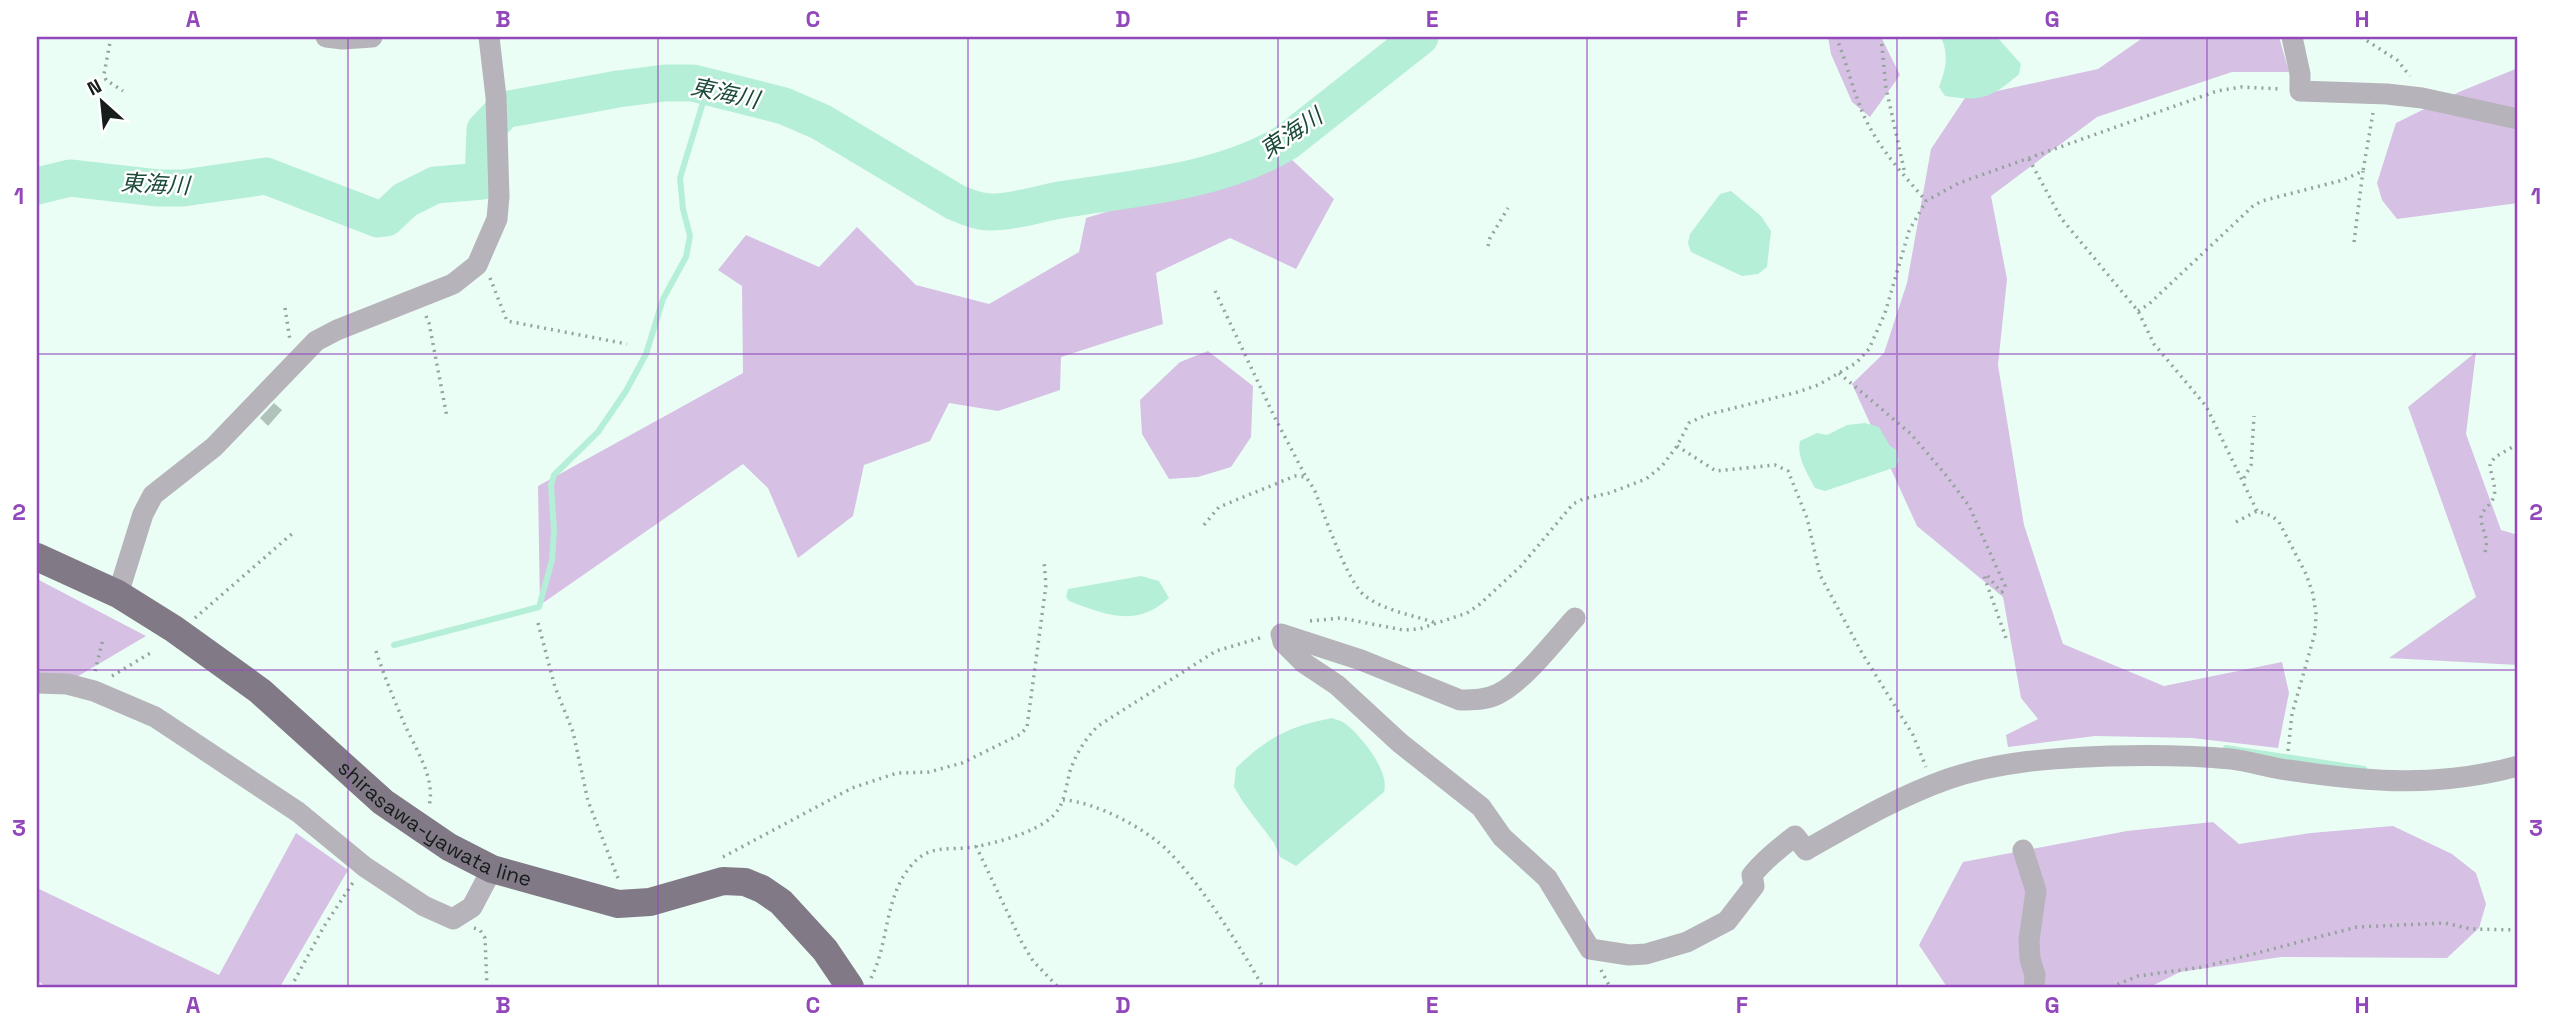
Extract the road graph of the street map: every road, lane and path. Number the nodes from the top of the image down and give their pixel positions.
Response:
1 (111, 37) edge
2 (326, 37) edge
3 (372, 37) edge
4 (489, 37) edge
5 (1836, 37) edge
6 (1881, 37) edge
7 (2292, 37) edge
8 (2361, 37) edge
9 (123, 91) dead end
10 (2300, 91) junction
11 (2372, 93) junction
12 (2422, 98) junction
13 (2518, 119) edge
14 (2029, 159) junction
15 (2363, 171) junction
16 (1905, 176) junction
17 (1926, 201) junction
18 (1508, 208) dead end
19 (2354, 242) dead end
20 (1488, 246) dead end
21 (477, 265) junction
22 (1215, 291) dead end
23 (416, 299) junction
24 (285, 308) dead end
25 (2138, 311) junction
26 (627, 344) dead end
27 (297, 361) junction
28 (1838, 373) junction
29 (447, 416) dead end
30 (2254, 416) dead end
31 (2518, 444) edge
32 (1677, 446) junction
33 (1306, 477) junction
34 (2243, 479) junction
35 (2257, 511) junction
36 (2236, 522) dead end
37 (1204, 525) dead end
38 (295, 532) dead end
39 (2485, 552) dead end
40 (37, 556) edge
41 (1044, 561) dead end
42 (118, 594) junction
43 (1575, 618) dead end
44 (538, 623) dead end
45 (1438, 623) junction
46 (181, 634) junction
47 (1281, 634) junction
48 (2006, 638) dead end
49 (103, 639) dead end
50 (376, 651) dead end
51 (152, 652) dead end
52 (37, 683) edge
53 (92, 688) junction
54 (2518, 766) edge
55 (2286, 770) junction
56 (1932, 785) junction
57 (1063, 800) junction
58 (420, 830) junction
59 (976, 846) junction
60 (2023, 850) dead end
61 (720, 858) dead end
62 (365, 867) junction
63 (492, 869) junction
64 (618, 904) junction
65 (461, 914) junction
66 (2518, 930) edge
67 (860, 984) edge
68 (291, 987) edge
69 (487, 987) edge
70 (1058, 987) edge
71 (1263, 987) edge
72 (2034, 987) edge
73 (2111, 987) edge

1 - 9 path
2 - 3 street
4 - 21 street
5 - 16 path
6 - 16 path
7 - 10 street
8 - 12 path
10 - 11 street
10 - 14 path
11 - 12 street
11 - 15 path
12 - 13 street
14 - 17 path
14 - 25 path
15 - 19 path
15 - 25 path
16 - 17 path
17 - 28 path
18 - 20 path
21 - 23 street
21 - 26 path
22 - 33 path
23 - 27 street
23 - 29 path
24 - 27 path
25 - 34 path
27 - 42 street
28 - 32 path
28 - 48 path
30 - 34 path
31 - 39 path
32 - 45 path
32 - 56 path
33 - 37 path
33 - 45 path
34 - 35 path
35 - 36 path
35 - 55 path
38 - 46 path
40 - 42 main road, shirasawa-yawata line
41 - 61 path
42 - 46 main road, shirasawa-yawata line
43 - 47 street
44 - 64 path
45 - 47 path
46 - 58 main road, shirasawa-yawata line
47 - 56 street
47 - 57 path
49 - 53 path
50 - 58 path
51 - 53 path
52 - 53 street
53 - 62 street
54 - 55 street
55 - 56 street
57 - 59 path
57 - 71 path
58 - 63 main road, shirasawa-yawata line
59 - 67 path
59 - 70 path
60 - 72 street
62 - 65 street
62 - 68 path
63 - 64 main road, shirasawa-yawata line
63 - 65 street
64 - 67 main road, shirasawa-yawata line
65 - 69 path
66 - 73 path

